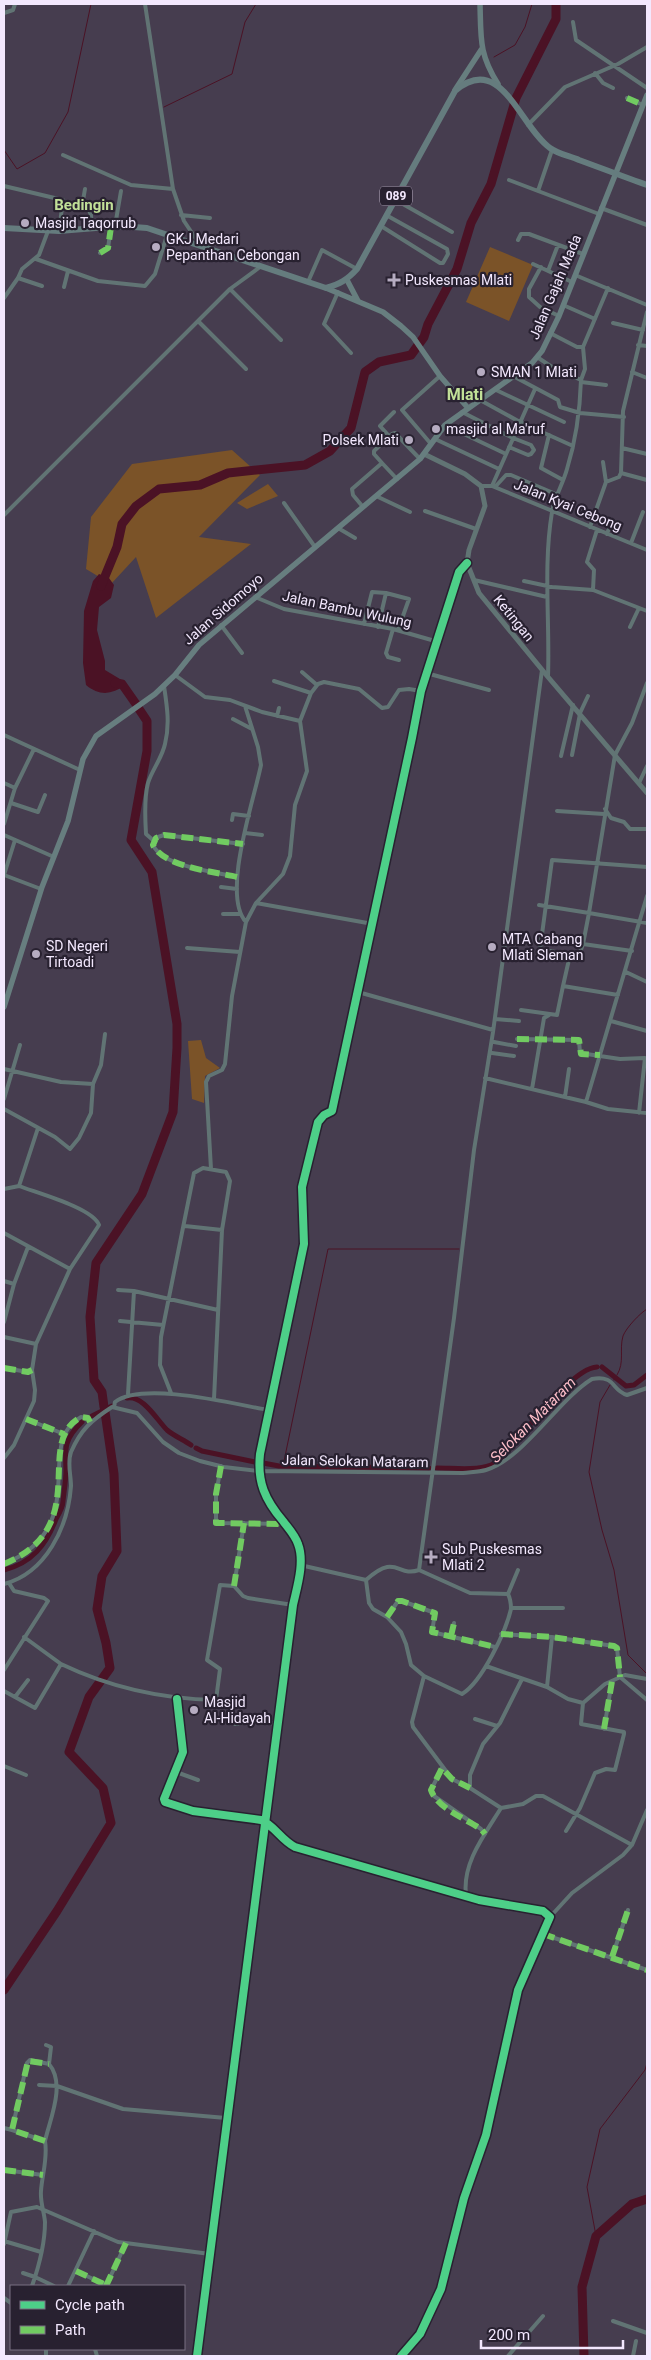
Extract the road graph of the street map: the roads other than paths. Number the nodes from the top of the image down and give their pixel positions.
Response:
1 (15, 4) edge
2 (145, 4) edge
3 (480, 4) edge
4 (4, 12) edge
5 (573, 22) dead end
6 (647, 48) edge
7 (481, 50) junction
8 (613, 65) junction
9 (596, 73) junction
10 (498, 84) junction
11 (613, 88) dead end
12 (647, 88) edge
13 (455, 91) junction
14 (647, 95) edge
15 (627, 98) dead end
16 (643, 105) junction
17 (528, 125) junction
18 (552, 150) junction
19 (64, 155) dead end
20 (616, 174) junction
21 (509, 180) dead end
22 (647, 184) edge
23 (4, 186) edge
24 (85, 189) dead end
25 (173, 189) junction
26 (121, 191) dead end
27 (538, 191) junction
28 (394, 199) junction
29 (76, 204) dead end
30 (82, 206) junction
31 (600, 211) junction
32 (181, 215) junction
33 (386, 215) junction
34 (210, 218) dead end
35 (647, 225) edge
36 (381, 226) junction
37 (113, 227) junction
38 (4, 228) edge
39 (92, 229) junction
40 (48, 230) junction
41 (59, 231) junction
42 (452, 232) dead end
43 (167, 235) junction
44 (518, 240) dead end
45 (558, 245) junction
46 (202, 246) junction
47 (100, 253) dead end
48 (583, 254) junction
49 (36, 259) junction
50 (533, 264) dead end
51 (260, 267) junction
52 (541, 267) junction
53 (357, 269) junction
54 (68, 271) junction
55 (548, 271) junction
56 (575, 275) junction
57 (18, 278) junction
58 (347, 280) junction
59 (308, 282) junction
60 (572, 282) junction
61 (42, 286) dead end
62 (64, 288) dead end
63 (230, 288) junction
64 (326, 288) junction
65 (608, 288) junction
66 (338, 292) junction
67 (4, 298) edge
68 (358, 301) junction
69 (563, 305) junction
70 (647, 305) edge
71 (647, 312) edge
72 (559, 316) junction
73 (595, 319) junction
74 (198, 321) junction
75 (613, 323) dead end
76 (644, 330) junction
77 (550, 333) junction
78 (281, 340) dead end
79 (638, 345) junction
80 (647, 346) edge
81 (583, 347) junction
82 (351, 353) dead end
83 (538, 357) junction
84 (246, 368) dead end
85 (632, 372) junction
86 (440, 376) junction
87 (513, 376) junction
88 (647, 378) edge
89 (581, 381) junction
90 (606, 385) dead end
91 (535, 389) junction
92 (496, 390) junction
93 (480, 400) junction
94 (527, 406) junction
95 (468, 408) junction
96 (394, 412) dead end
97 (462, 412) junction
98 (580, 413) junction
99 (624, 417) junction
100 (520, 422) junction
101 (564, 422) dead end
102 (445, 425) junction
103 (549, 435) junction
104 (389, 436) junction
105 (513, 438) junction
106 (433, 442) junction
107 (573, 446) junction
108 (509, 447) junction
109 (622, 448) junction
110 (506, 454) junction
111 (647, 454) edge
112 (422, 456) junction
113 (603, 462) dead end
114 (382, 463) junction
115 (499, 469) junction
116 (621, 473) junction
117 (397, 478) junction
118 (563, 480) junction
119 (647, 480) edge
120 (606, 482) junction
121 (481, 486) junction
122 (494, 486) junction
123 (558, 495) junction
124 (376, 496) junction
125 (284, 503) dead end
126 (364, 506) junction
127 (425, 511) dead end
128 (552, 511) junction
129 (410, 512) dead end
130 (643, 512) dead end
131 (4, 515) edge
132 (612, 520) dead end
133 (590, 527) junction
134 (338, 528) junction
135 (476, 530) junction
136 (596, 530) junction
137 (607, 534) junction
138 (355, 538) dead end
139 (630, 543) junction
140 (316, 547) junction
141 (647, 550) edge
142 (467, 563) junction
143 (473, 580) junction
144 (524, 581) dead end
145 (548, 586) junction
146 (593, 590) junction
147 (386, 593) junction
148 (255, 597) junction
149 (547, 597) junction
150 (640, 608) junction
151 (647, 611) edge
152 (364, 624) junction
153 (221, 625) junction
154 (378, 627) junction
155 (630, 628) dead end
156 (392, 629) junction
157 (398, 630) junction
158 (435, 641) junction
159 (242, 653) dead end
160 (399, 660) dead end
161 (542, 670) junction
162 (302, 672) dead end
163 (426, 672) junction
164 (174, 675) junction
165 (548, 677) junction
166 (274, 681) dead end
167 (647, 683) edge
168 (317, 685) junction
169 (164, 686) junction
170 (489, 690) dead end
171 (420, 691) junction
172 (311, 694) junction
173 (588, 696) dead end
174 (573, 705) junction
175 (245, 706) junction
176 (279, 708) dead end
177 (580, 714) junction
178 (277, 716) junction
179 (233, 719) dead end
180 (300, 721) junction
181 (252, 728) junction
182 (4, 735) edge
183 (34, 749) junction
184 (572, 755) dead end
185 (615, 755) junction
186 (561, 756) dead end
187 (647, 766) edge
188 (80, 770) junction
189 (4, 783) edge
190 (639, 783) junction
191 (16, 788) junction
192 (647, 793) edge
193 (45, 795) dead end
194 (11, 803) junction
195 (557, 811) dead end
196 (605, 812) junction
197 (249, 816) junction
198 (232, 820) dead end
199 (4, 824) edge
200 (647, 829) edge
201 (245, 833) junction
202 (4, 835) edge
203 (262, 836) dead end
204 (15, 840) junction
205 (154, 841) junction
206 (243, 844) junction
207 (54, 856) junction
208 (597, 863) junction
209 (647, 868) edge
210 (4, 875) edge
211 (237, 877) junction
212 (222, 887) dead end
213 (41, 888) junction
214 (237, 889) junction
215 (647, 896) edge
216 (256, 903) junction
217 (539, 906) dead end
218 (545, 906) junction
219 (588, 913) junction
220 (223, 914) dead end
221 (240, 914) junction
222 (640, 921) junction
223 (246, 922) junction
224 (647, 923) edge
225 (373, 924) junction
226 (555, 940) dead end
227 (583, 944) junction
228 (187, 948) dead end
229 (632, 951) junction
230 (240, 952) junction
231 (570, 955) junction
232 (626, 972) junction
233 (647, 982) edge
234 (563, 986) junction
235 (7, 987) edge
236 (358, 992) junction
237 (618, 995) junction
238 (4, 1007) edge
239 (521, 1010) dead end
240 (549, 1015) junction
241 (495, 1019) junction
242 (519, 1021) dead end
243 (611, 1021) junction
244 (493, 1030) junction
245 (647, 1031) edge
246 (105, 1034) dead end
247 (517, 1039) dead end
248 (540, 1039) junction
249 (494, 1042) dead end
250 (20, 1045) dead end
251 (516, 1046) dead end
252 (492, 1054) dead end
253 (600, 1055) junction
254 (514, 1056) dead end
255 (4, 1069) edge
256 (569, 1069) dead end
257 (12, 1071) junction
258 (485, 1078) junction
259 (93, 1084) junction
260 (532, 1089) junction
261 (565, 1097) junction
262 (4, 1099) edge
263 (586, 1102) junction
264 (4, 1109) edge
265 (639, 1113) junction
266 (647, 1113) edge
267 (38, 1128) junction
268 (312, 1148) tunnel mouth
269 (211, 1169) junction
270 (19, 1186) junction
271 (302, 1187) tunnel mouth
272 (4, 1189) edge
273 (185, 1226) junction
274 (222, 1230) junction
275 (4, 1233) edge
276 (28, 1248) junction
277 (70, 1269) junction
278 (4, 1281) edge
279 (14, 1284) junction
280 (118, 1290) dead end
281 (134, 1291) junction
282 (168, 1299) junction
283 (218, 1310) junction
284 (120, 1321) dead end
285 (4, 1322) edge
286 (133, 1322) junction
287 (163, 1325) junction
288 (4, 1337) edge
289 (36, 1344) junction
290 (4, 1368) edge
291 (32, 1370) junction
292 (647, 1388) edge
293 (171, 1393) junction
294 (128, 1394) junction
295 (214, 1399) junction
296 (113, 1407) junction
297 (268, 1410) junction
298 (26, 1419) junction
299 (91, 1421) junction
300 (64, 1434) junction
301 (4, 1458) edge
302 (222, 1466) junction
303 (259, 1469) junction
304 (432, 1471) junction
305 (244, 1522) junction
306 (285, 1524) junction
307 (4, 1564) edge
308 (300, 1566) junction
309 (419, 1570) junction
310 (518, 1570) dead end
311 (366, 1580) junction
312 (6, 1584) edge
313 (234, 1586) junction
314 (508, 1594) junction
315 (293, 1605) junction
316 (511, 1608) junction
317 (563, 1608) dead end
318 (387, 1617) junction
319 (454, 1623) dead end
320 (501, 1634) junction
321 (451, 1636) junction
322 (24, 1637) junction
323 (552, 1637) junction
324 (495, 1647) junction
325 (61, 1664) junction
326 (486, 1666) junction
327 (4, 1670) edge
328 (424, 1676) junction
329 (620, 1677) junction
330 (522, 1679) junction
331 (647, 1679) edge
332 (28, 1680) dead end
333 (612, 1681) junction
334 (547, 1687) junction
335 (4, 1691) edge
336 (16, 1697) junction
337 (177, 1699) junction
338 (647, 1700) edge
339 (583, 1703) junction
340 (475, 1719) dead end
341 (235, 1724) dead end
342 (278, 1724) junction
343 (497, 1726) junction
344 (604, 1729) junction
345 (4, 1766) edge
346 (442, 1768) junction
347 (176, 1772) junction
348 (26, 1775) dead end
349 (198, 1780) dead end
350 (470, 1788) junction
351 (501, 1808) junction
352 (647, 1810) edge
353 (576, 1813) junction
354 (266, 1822) junction
355 (566, 1831) dead end
356 (485, 1834) junction
357 (630, 1844) junction
358 (466, 1895) junction
359 (628, 1910) dead end
360 (550, 1917) junction
361 (543, 1934) junction
362 (612, 1957) junction
363 (647, 1970) edge
364 (46, 2045) dead end
365 (49, 2064) junction
366 (39, 2085) dead end
367 (57, 2086) junction
368 (226, 2118) junction
369 (4, 2128) edge
370 (12, 2130) junction
371 (45, 2141) junction
372 (4, 2170) edge
373 (43, 2174) junction
374 (42, 2208) junction
375 (94, 2231) junction
376 (4, 2242) edge
377 (126, 2242) junction
378 (41, 2252) junction
379 (210, 2254) junction
380 (76, 2271) junction
381 (23, 2272) dead end
382 (35, 2277) junction
383 (32, 2285) edge
384 (52, 2285) edge
385 (69, 2285) edge
386 (104, 2285) edge
387 (106, 2285) edge
388 (543, 2316) dead end
389 (613, 2321) dead end
390 (647, 2332) edge
391 (636, 2340) dead end
392 (197, 2356) edge
393 (401, 2356) edge
394 (508, 2356) edge
395 (633, 2356) edge

1 - 4 street
2 - 25 street
3 - 7 main road
5 - 8 street
6 - 8 street
7 - 10 main road
7 - 13 main road
8 - 9 street
8 - 12 street
9 - 11 street
9 - 17 street
10 - 13 main road
10 - 17 main road
13 - 28 main road, 089
14 - 16 main road, Jalan Gajah Mada
15 - 16 street
16 - 20 main road, Jalan Gajah Mada
17 - 18 main road
18 - 20 main road
18 - 27 street
19 - 25 street
20 - 22 main road
20 - 31 main road, Jalan Gajah Mada
21 - 27 street
23 - 41 street
24 - 30 street
25 - 32 street
26 - 37 street
27 - 31 street
28 - 33 main road, 089
28 - 42 street
29 - 30 street
30 - 39 street
31 - 35 street
31 - 48 main road, Jalan Gajah Mada
32 - 34 street
32 - 46 street
33 - 36 main road, 089
33 - 36 street
36 - 53 main road, 089
37 - 39 main road
37 - 43 main road
37 - 47 street
38 - 40 main road
39 - 41 main road
40 - 41 main road
40 - 49 street
43 - 46 main road
43 - 54 street
44 - 45 street
45 - 48 street
45 - 55 street
46 - 51 main road
48 - 56 main road, Jalan Gajah Mada
49 - 54 street
49 - 57 street
50 - 52 street
51 - 59 main road
51 - 63 street
52 - 55 street
52 - 72 street
53 - 58 main road, 089
53 - 59 street
54 - 62 street
55 - 60 street
56 - 60 main road, Jalan Gajah Mada
56 - 65 street
57 - 61 street
57 - 67 street
58 - 64 main road, 089
58 - 68 main road
59 - 64 main road
60 - 69 main road, Jalan Gajah Mada
63 - 74 street
63 - 78 street
64 - 66 main road
65 - 70 street
65 - 73 street
66 - 68 main road
66 - 82 street
68 - 86 main road
69 - 72 main road, Jalan Gajah Mada
69 - 73 street
71 - 76 street
72 - 77 main road, Jalan Gajah Mada
73 - 81 street
74 - 84 street
74 - 131 street
75 - 76 street
76 - 79 street
77 - 81 street
77 - 83 main road, Jalan Gajah Mada
79 - 80 street
79 - 85 street
81 - 89 street
83 - 87 main road, Jalan Gajah Mada
83 - 89 street
85 - 88 street
85 - 99 street
86 - 95 main road
86 - 106 street
87 - 91 street
87 - 92 main road, Jalan Gajah Mada
89 - 90 street
89 - 98 street
91 - 94 street
91 - 98 street
92 - 93 main road, Jalan Gajah Mada
92 - 94 street
93 - 95 main road, Jalan Gajah Mada
93 - 100 street
94 - 100 street
94 - 101 street
95 - 97 main road, Jalan Sidomoyo
96 - 104 street
97 - 102 main road, Jalan Sidomoyo
97 - 105 street
98 - 99 street
98 - 107 street
99 - 109 street
100 - 103 street
100 - 105 street
102 - 106 main road, Jalan Sidomoyo
102 - 110 street
103 - 107 street
103 - 118 street
104 - 112 street
104 - 114 street
105 - 108 street
105 - 108 street
106 - 112 main road, Jalan Sidomoyo
106 - 115 street
107 - 118 street
108 - 110 street
109 - 111 street
109 - 116 street
110 - 115 street
112 - 117 main road, Jalan Sidomoyo
112 - 121 street
113 - 120 street
114 - 117 street
114 - 126 street
115 - 122 street
116 - 119 street
116 - 120 street
117 - 124 main road, Jalan Sidomoyo
118 - 123 street
120 - 133 street
121 - 122 street, Jalan Kyai Cebong
121 - 135 street
122 - 123 street
122 - 128 street, Jalan Kyai Cebong
123 - 128 street
124 - 126 main road, Jalan Sidomoyo
124 - 129 street
125 - 140 street
126 - 134 main road, Jalan Sidomoyo
127 - 135 street
128 - 133 street, Jalan Kyai Cebong
128 - 145 street
130 - 139 street
132 - 137 street
133 - 136 street, Jalan Kyai Cebong
134 - 138 street
134 - 140 main road, Jalan Sidomoyo
135 - 142 street
136 - 137 street, Jalan Kyai Cebong
136 - 146 street
137 - 139 street, Jalan Kyai Cebong
139 - 141 street, Jalan Kyai Cebong
140 - 148 main road, Jalan Sidomoyo
142 - 143 street, Ketingan
142 - 158 street
143 - 149 street
143 - 161 street, Ketingan
144 - 145 street
145 - 146 street
145 - 149 street
146 - 150 street
147 - 152 street
147 - 154 street
147 - 157 street
148 - 152 street, Jalan Bambu Wulung
148 - 153 main road, Jalan Sidomoyo
149 - 165 street
150 - 151 street
150 - 155 street
152 - 154 street, Jalan Bambu Wulung
153 - 159 street
153 - 164 main road, Jalan Sidomoyo
154 - 156 street, Jalan Bambu Wulung
156 - 157 street, Jalan Bambu Wulung
156 - 160 street
157 - 158 street, Jalan Bambu Wulung
158 - 163 street
161 - 165 street, Ketingan
161 - 241 street
162 - 168 street
163 - 170 street
163 - 171 street
164 - 169 main road, Jalan Sidomoyo
164 - 175 street
165 - 174 street, Ketingan
166 - 172 street
167 - 185 street
168 - 171 street
168 - 172 street
169 - 188 main road, Jalan Sidomoyo
169 - 205 street
171 - 225 street
172 - 180 street
173 - 177 street
174 - 177 street, Ketingan
174 - 186 street
175 - 178 street
175 - 181 street
176 - 178 street
177 - 184 street
177 - 185 street, Ketingan
178 - 180 street
179 - 181 street
180 - 216 street
181 - 197 street
182 - 183 street
183 - 188 street
183 - 191 street
185 - 190 street, Ketingan
185 - 196 street
187 - 190 street
188 - 207 main road, Jalan Sidomoyo
189 - 191 street
190 - 192 street, Ketingan
191 - 194 street
193 - 194 street
194 - 199 street
195 - 196 street
196 - 200 street
196 - 208 street
197 - 198 street
197 - 201 street
201 - 203 street
201 - 206 street
202 - 204 street
204 - 207 street
204 - 210 street
205 - 206 street
205 - 211 street
206 - 211 street
207 - 213 main road, Jalan Sidomoyo
208 - 209 street
208 - 218 street
208 - 219 street
210 - 213 street
211 - 214 street
212 - 214 street
213 - 235 main road, Jalan Sidomoyo
214 - 221 street
215 - 222 street
216 - 223 street
216 - 225 street
217 - 218 street
218 - 219 street
218 - 231 street
219 - 222 street
219 - 227 street
220 - 221 street
221 - 223 street
222 - 224 street
222 - 229 street
223 - 230 street
225 - 236 street
226 - 227 street
227 - 229 street
227 - 231 street
228 - 230 street
229 - 232 street
230 - 269 street
231 - 234 street
232 - 233 street
232 - 237 street
234 - 237 street
234 - 240 street
235 - 238 main road, Jalan Sidomoyo
236 - 244 street
236 - 268 street
237 - 243 street
239 - 240 street
240 - 248 street
241 - 242 street
241 - 244 street
243 - 245 street
243 - 253 street
244 - 258 street
246 - 259 street
247 - 248 street
248 - 253 street
248 - 260 street
249 - 251 street
250 - 257 street
252 - 254 street
253 - 263 street
253 - 265 street
255 - 257 street
256 - 261 street
257 - 259 street
257 - 262 street
258 - 260 street
258 - 304 street
259 - 267 street
260 - 261 street
261 - 263 street
263 - 265 street
264 - 267 street
265 - 266 street
267 - 270 street
269 - 273 street
269 - 274 street
270 - 272 street
270 - 277 street
271 - 297 street
273 - 274 street
273 - 282 street
274 - 283 street
275 - 276 street
276 - 277 street
276 - 279 street
277 - 289 street
278 - 279 street
279 - 285 street
280 - 281 street
281 - 282 street
281 - 286 street
282 - 283 street
282 - 287 street
283 - 295 street
284 - 286 street
286 - 287 street
286 - 294 street
287 - 293 street
288 - 289 street
289 - 291 street
290 - 291 street
291 - 298 street
292 - 304 street, Jalan Selokan Mataram
293 - 294 street
293 - 295 street
294 - 296 street
295 - 297 street
296 - 299 street
296 - 302 street, Jalan Selokan Mataram
297 - 303 street
298 - 300 street
298 - 301 street
299 - 300 street
299 - 312 street
300 - 307 street
302 - 303 street, Jalan Selokan Mataram
302 - 305 street
303 - 304 street, Jalan Selokan Mataram
303 - 306 street
304 - 309 street
305 - 306 street
305 - 313 street
306 - 308 street
308 - 311 street
308 - 315 street
309 - 311 street
309 - 314 street
310 - 314 street
311 - 318 street
312 - 322 street
313 - 315 street
313 - 337 street
314 - 316 street
315 - 342 street
316 - 317 street
316 - 320 street
318 - 321 street
318 - 328 street
319 - 321 street
320 - 323 street
320 - 324 street
321 - 324 street
322 - 325 street
322 - 327 street
323 - 329 street
323 - 334 street
324 - 326 street
325 - 336 street
325 - 337 street
326 - 328 street
326 - 330 street
328 - 346 street
329 - 331 street
329 - 333 street
329 - 338 street
330 - 334 street
330 - 343 street
332 - 336 street
333 - 339 street
333 - 344 street
334 - 339 street
335 - 336 street
337 - 347 street
339 - 344 street
340 - 343 street
341 - 342 street
342 - 354 street
343 - 350 street
344 - 353 street
345 - 348 street
346 - 350 street
346 - 356 street
347 - 349 street
347 - 354 street
350 - 351 street
351 - 353 street
351 - 356 street
352 - 357 street
353 - 355 street
353 - 357 street
354 - 358 street
354 - 368 street
356 - 358 street
357 - 360 street
358 - 360 street
359 - 362 street
360 - 361 street
361 - 362 street
361 - 393 street
362 - 363 street
364 - 365 street
365 - 367 street
365 - 370 street
366 - 367 street
367 - 368 street
367 - 371 street
368 - 379 street
369 - 370 street
370 - 371 street
371 - 373 street
372 - 373 street
373 - 374 street
374 - 375 street
374 - 376 street
374 - 378 street
375 - 377 street
375 - 380 street
376 - 378 street
377 - 379 street
377 - 387 street
378 - 382 street
379 - 392 street
380 - 385 street
380 - 386 street
381 - 382 street
382 - 383 street
382 - 384 street
388 - 394 street
389 - 390 street
391 - 395 street

